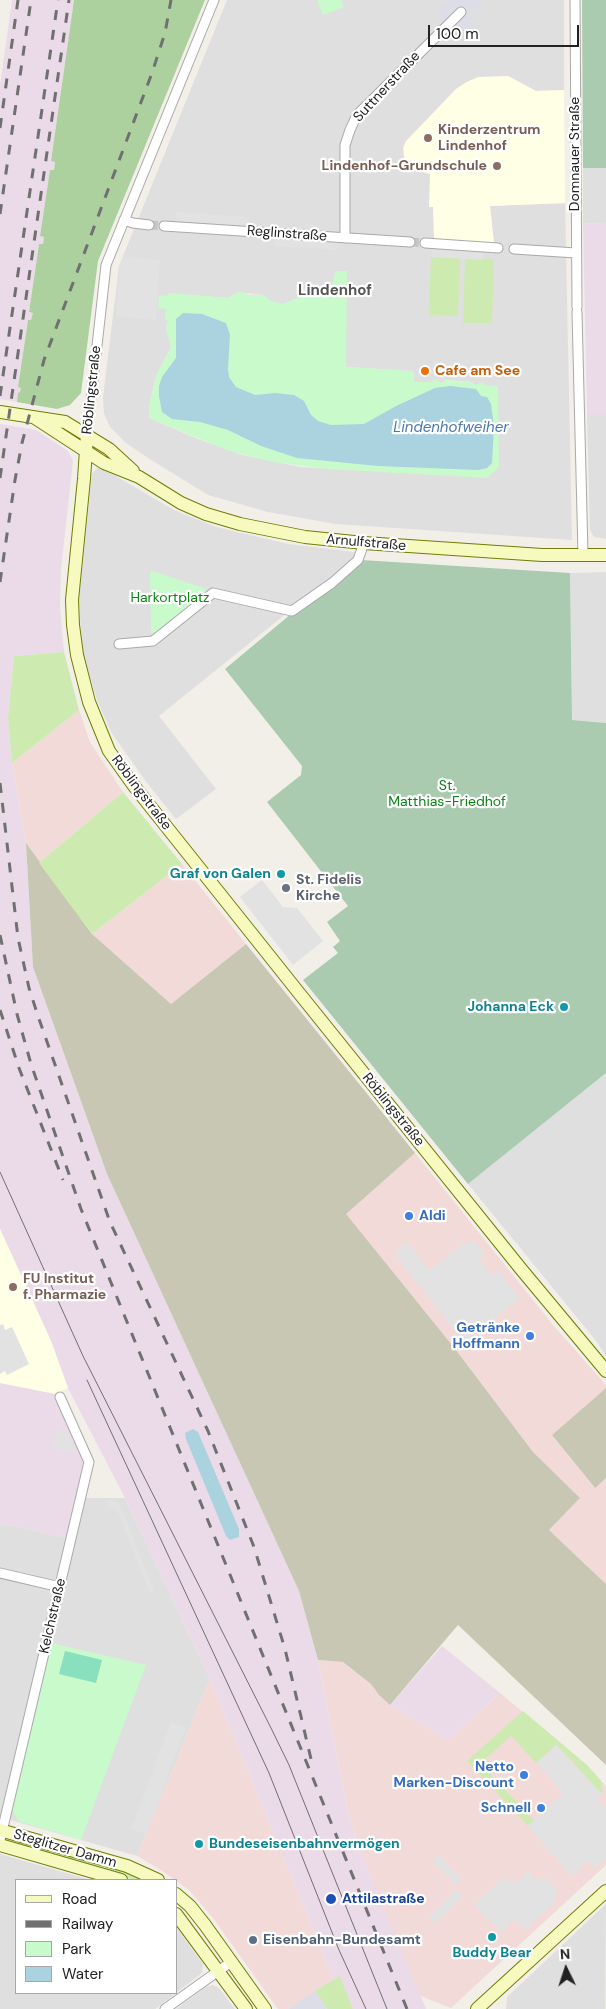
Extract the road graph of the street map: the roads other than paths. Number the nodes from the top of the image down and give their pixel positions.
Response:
1 (214, 0) edge
2 (575, 0) edge
3 (461, 12) dead end
4 (124, 220) junction
5 (149, 225) tunnel mouth
6 (164, 226) tunnel mouth
7 (345, 238) junction
8 (410, 242) tunnel mouth
9 (425, 243) tunnel mouth
10 (498, 248) dead end
11 (514, 249) dead end
12 (576, 253) junction
13 (0, 412) edge
14 (35, 418) junction
15 (87, 436) junction
16 (86, 451) junction
17 (139, 477) junction
18 (364, 543) junction
19 (583, 555) junction
20 (606, 555) edge
21 (119, 644) dead end
22 (606, 1371) edge
23 (60, 1397) dead end
24 (0, 1574) edge
25 (60, 1587) junction
26 (1, 1833) edge
27 (0, 1845) edge
28 (119, 1879) edge
29 (156, 1879) edge
30 (606, 1891) edge
31 (178, 1896) edge
32 (178, 1917) edge
33 (231, 1962) junction
34 (219, 1970) junction
35 (481, 2008) edge
36 (165, 2009) edge
37 (246, 2009) edge
38 (265, 2009) edge

1 - 4 street, Röblingstraße
2 - 12 street, Domnauer Straße
3 - 7 street, Suttnerstraße
4 - 5 street
4 - 15 street, Röblingstraße
6 - 7 street, Reglinstraße
7 - 8 street, Reglinstraße
9 - 10 street
11 - 12 street
12 - 19 street, Domnauer Straße
13 - 14 main road, Arnulfstraße
14 - 15 main road, Arnulfstraße
14 - 16 main road, Arnulfstraße
15 - 16 main road, Röblingstraße
15 - 17 main road, Arnulfstraße
16 - 17 main road, Arnulfstraße
16 - 22 main road, Röblingstraße
17 - 18 main road, Arnulfstraße
18 - 19 main road, Arnulfstraße
18 - 21 street
19 - 20 main road, Arnulfstraße
23 - 25 street, Kelchstraße
24 - 25 street
25 - 26 street, Kelchstraße
26 - 29 main road, Steglitzer Damm
27 - 28 main road, Steglitzer Damm
30 - 35 main road
31 - 33 main road
32 - 34 main road
33 - 34 street
33 - 38 main road
34 - 36 street
34 - 37 main road

